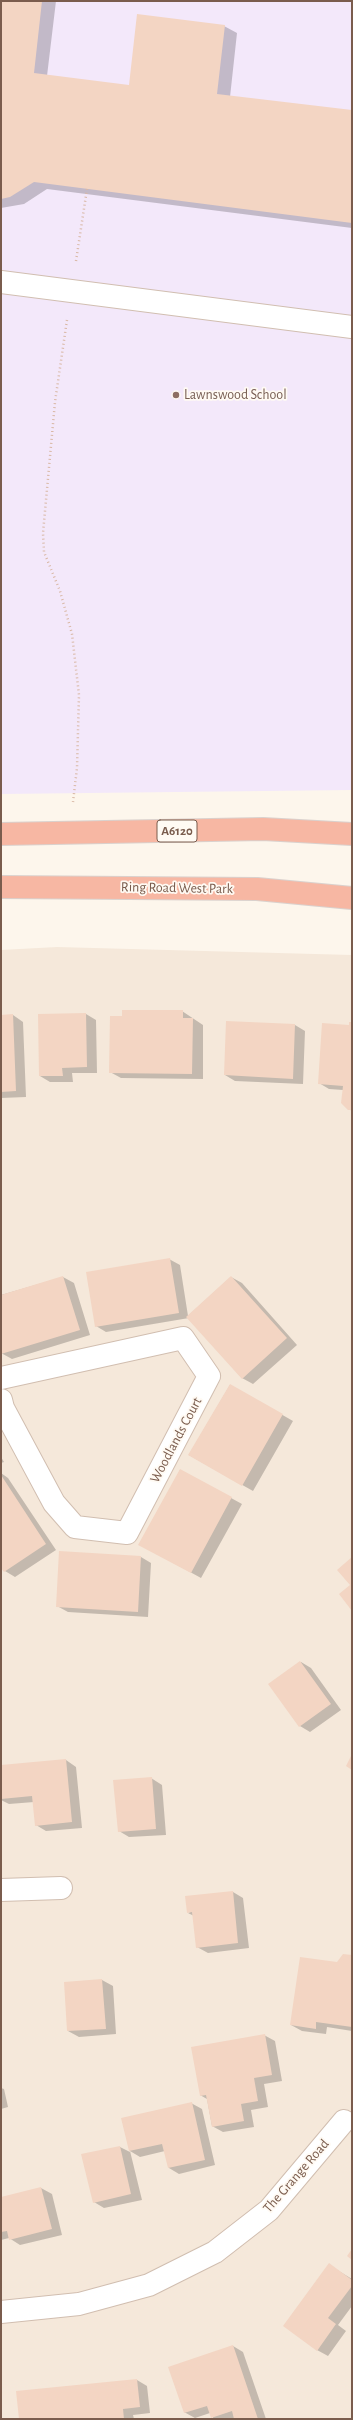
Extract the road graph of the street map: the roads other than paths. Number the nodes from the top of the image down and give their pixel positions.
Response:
1 (1, 282) edge
2 (352, 327) edge
3 (1, 834) edge
4 (352, 834) edge
5 (1, 887) edge
6 (352, 898) edge
7 (1, 1378) edge
8 (1, 1400) edge
9 (60, 1888) dead end
10 (1, 1890) edge
11 (344, 2121) dead end
12 (1, 2312) edge

1 - 2 street
3 - 4 highway, A6120
5 - 6 highway, Ring Road West Park
7 - 8 street, Woodlands Court
9 - 10 street
11 - 12 street, The Grange Road

